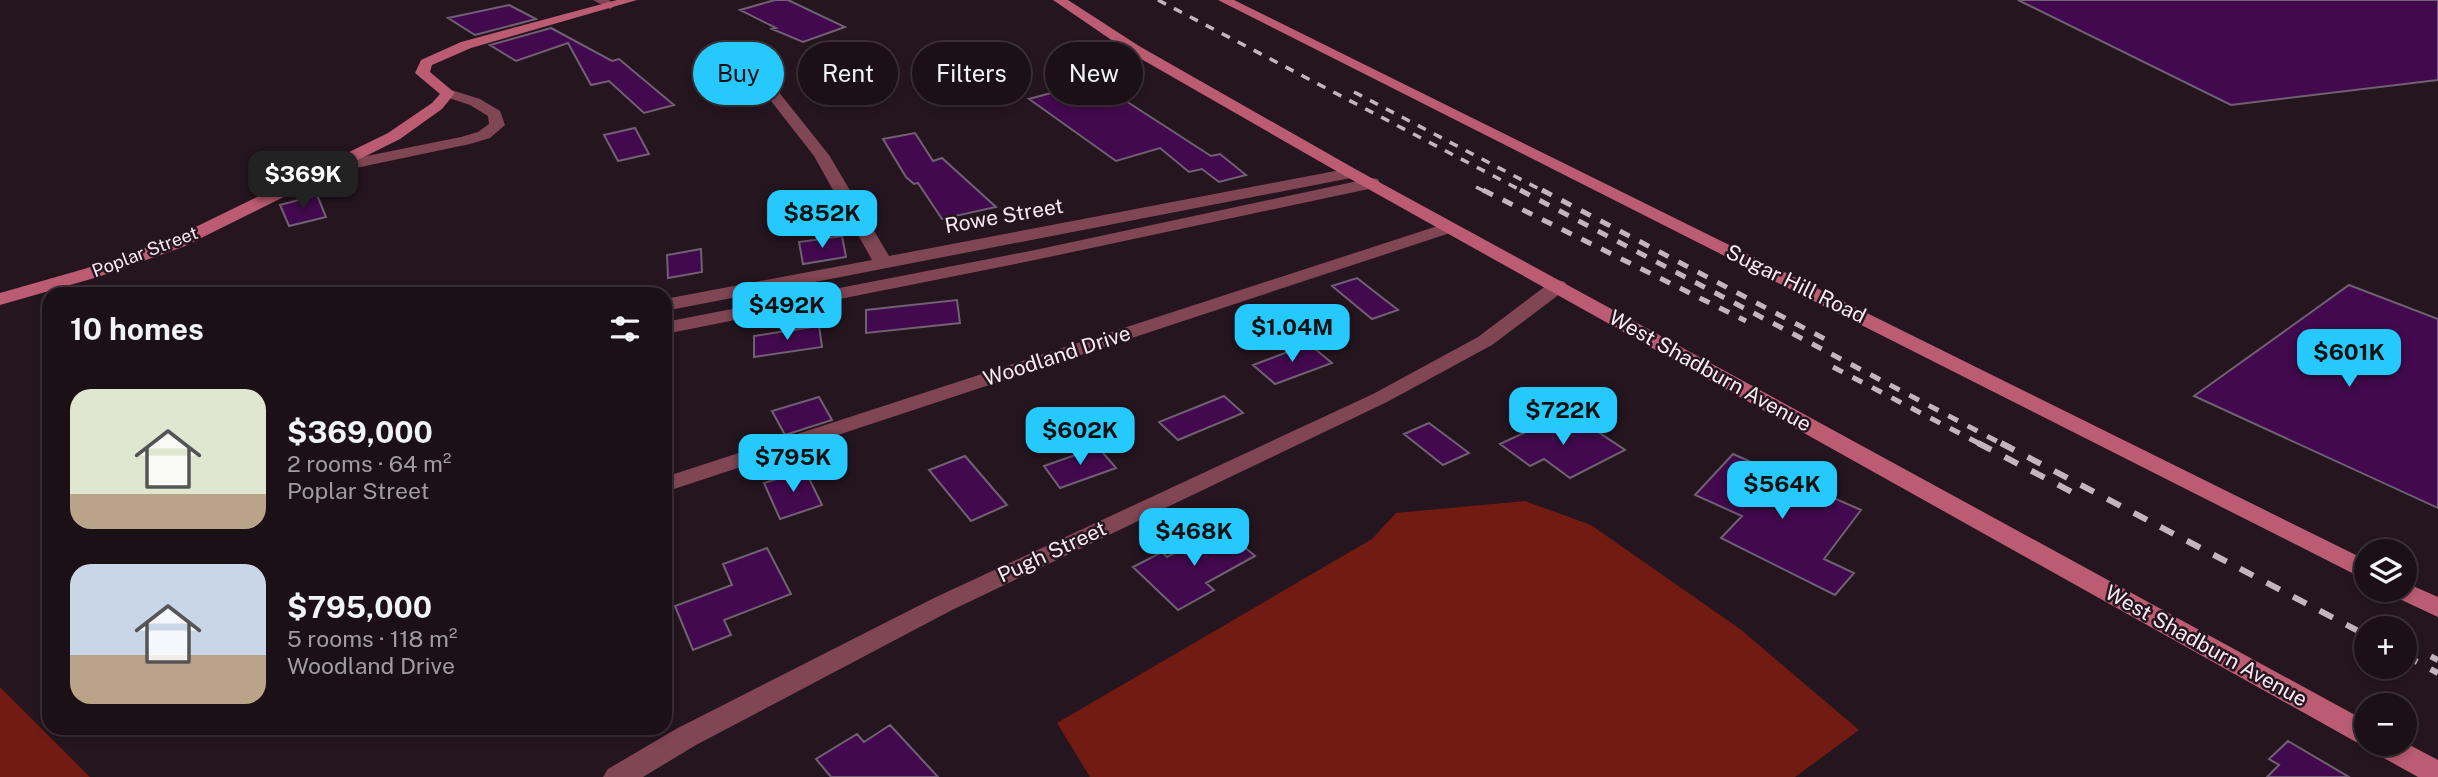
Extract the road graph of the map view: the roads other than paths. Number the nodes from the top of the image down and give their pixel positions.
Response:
1 (631, 0) edge
2 (1059, 0) edge
3 (1224, 0) edge
4 (604, 3) edge
5 (448, 93) junction
6 (781, 105) edge
7 (332, 168) junction
8 (1351, 173) junction
9 (1372, 183) junction
10 (1450, 227) junction
11 (882, 261) junction
12 (1559, 286) junction
13 (0, 299) edge
14 (672, 304) edge
15 (672, 327) edge
16 (672, 483) edge
17 (2354, 565) edge
18 (2417, 598) edge
19 (2438, 608) edge
20 (2354, 727) edge
21 (2405, 756) edge
22 (2438, 774) edge
23 (618, 777) edge

1 - 4 street, Poplar Street
2 - 8 street, West Shadburn Avenue
3 - 17 street, Sugar Hill Road
4 - 5 street, Poplar Street
5 - 7 street
5 - 7 street, Poplar Street
6 - 11 street
7 - 13 street, Poplar Street
8 - 9 street, West Shadburn Avenue
8 - 11 street, Rowe Street
9 - 10 street, West Shadburn Avenue
9 - 15 street
10 - 12 street, West Shadburn Avenue
10 - 16 street, Woodland Drive
11 - 14 street, Rowe Street
12 - 20 street, West Shadburn Avenue
12 - 23 street, Pugh Street
18 - 19 street
21 - 22 street

